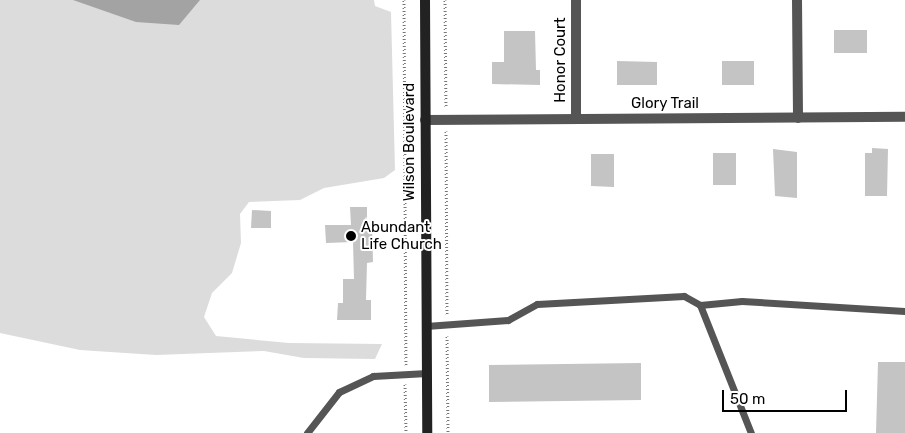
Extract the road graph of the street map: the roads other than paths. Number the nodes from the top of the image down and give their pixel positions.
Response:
1 (425, 0) edge
2 (576, 0) edge
3 (797, 0) edge
4 (905, 117) edge
5 (798, 118) junction
6 (576, 119) junction
7 (425, 120) junction
8 (700, 305) junction
9 (905, 311) edge
10 (426, 326) junction
11 (427, 373) junction
12 (307, 433) edge
13 (427, 433) edge
14 (751, 433) edge

1 - 7 main road, Wilson Boulevard
2 - 6 street, Honor Court
3 - 5 street
4 - 5 street, Glory Trail
5 - 6 street, Glory Trail
6 - 7 street, Glory Trail
7 - 10 main road, Wilson Boulevard
8 - 9 lane
8 - 10 lane
8 - 14 lane
10 - 11 main road, Wilson Boulevard
11 - 12 lane
11 - 13 main road, Wilson Boulevard

